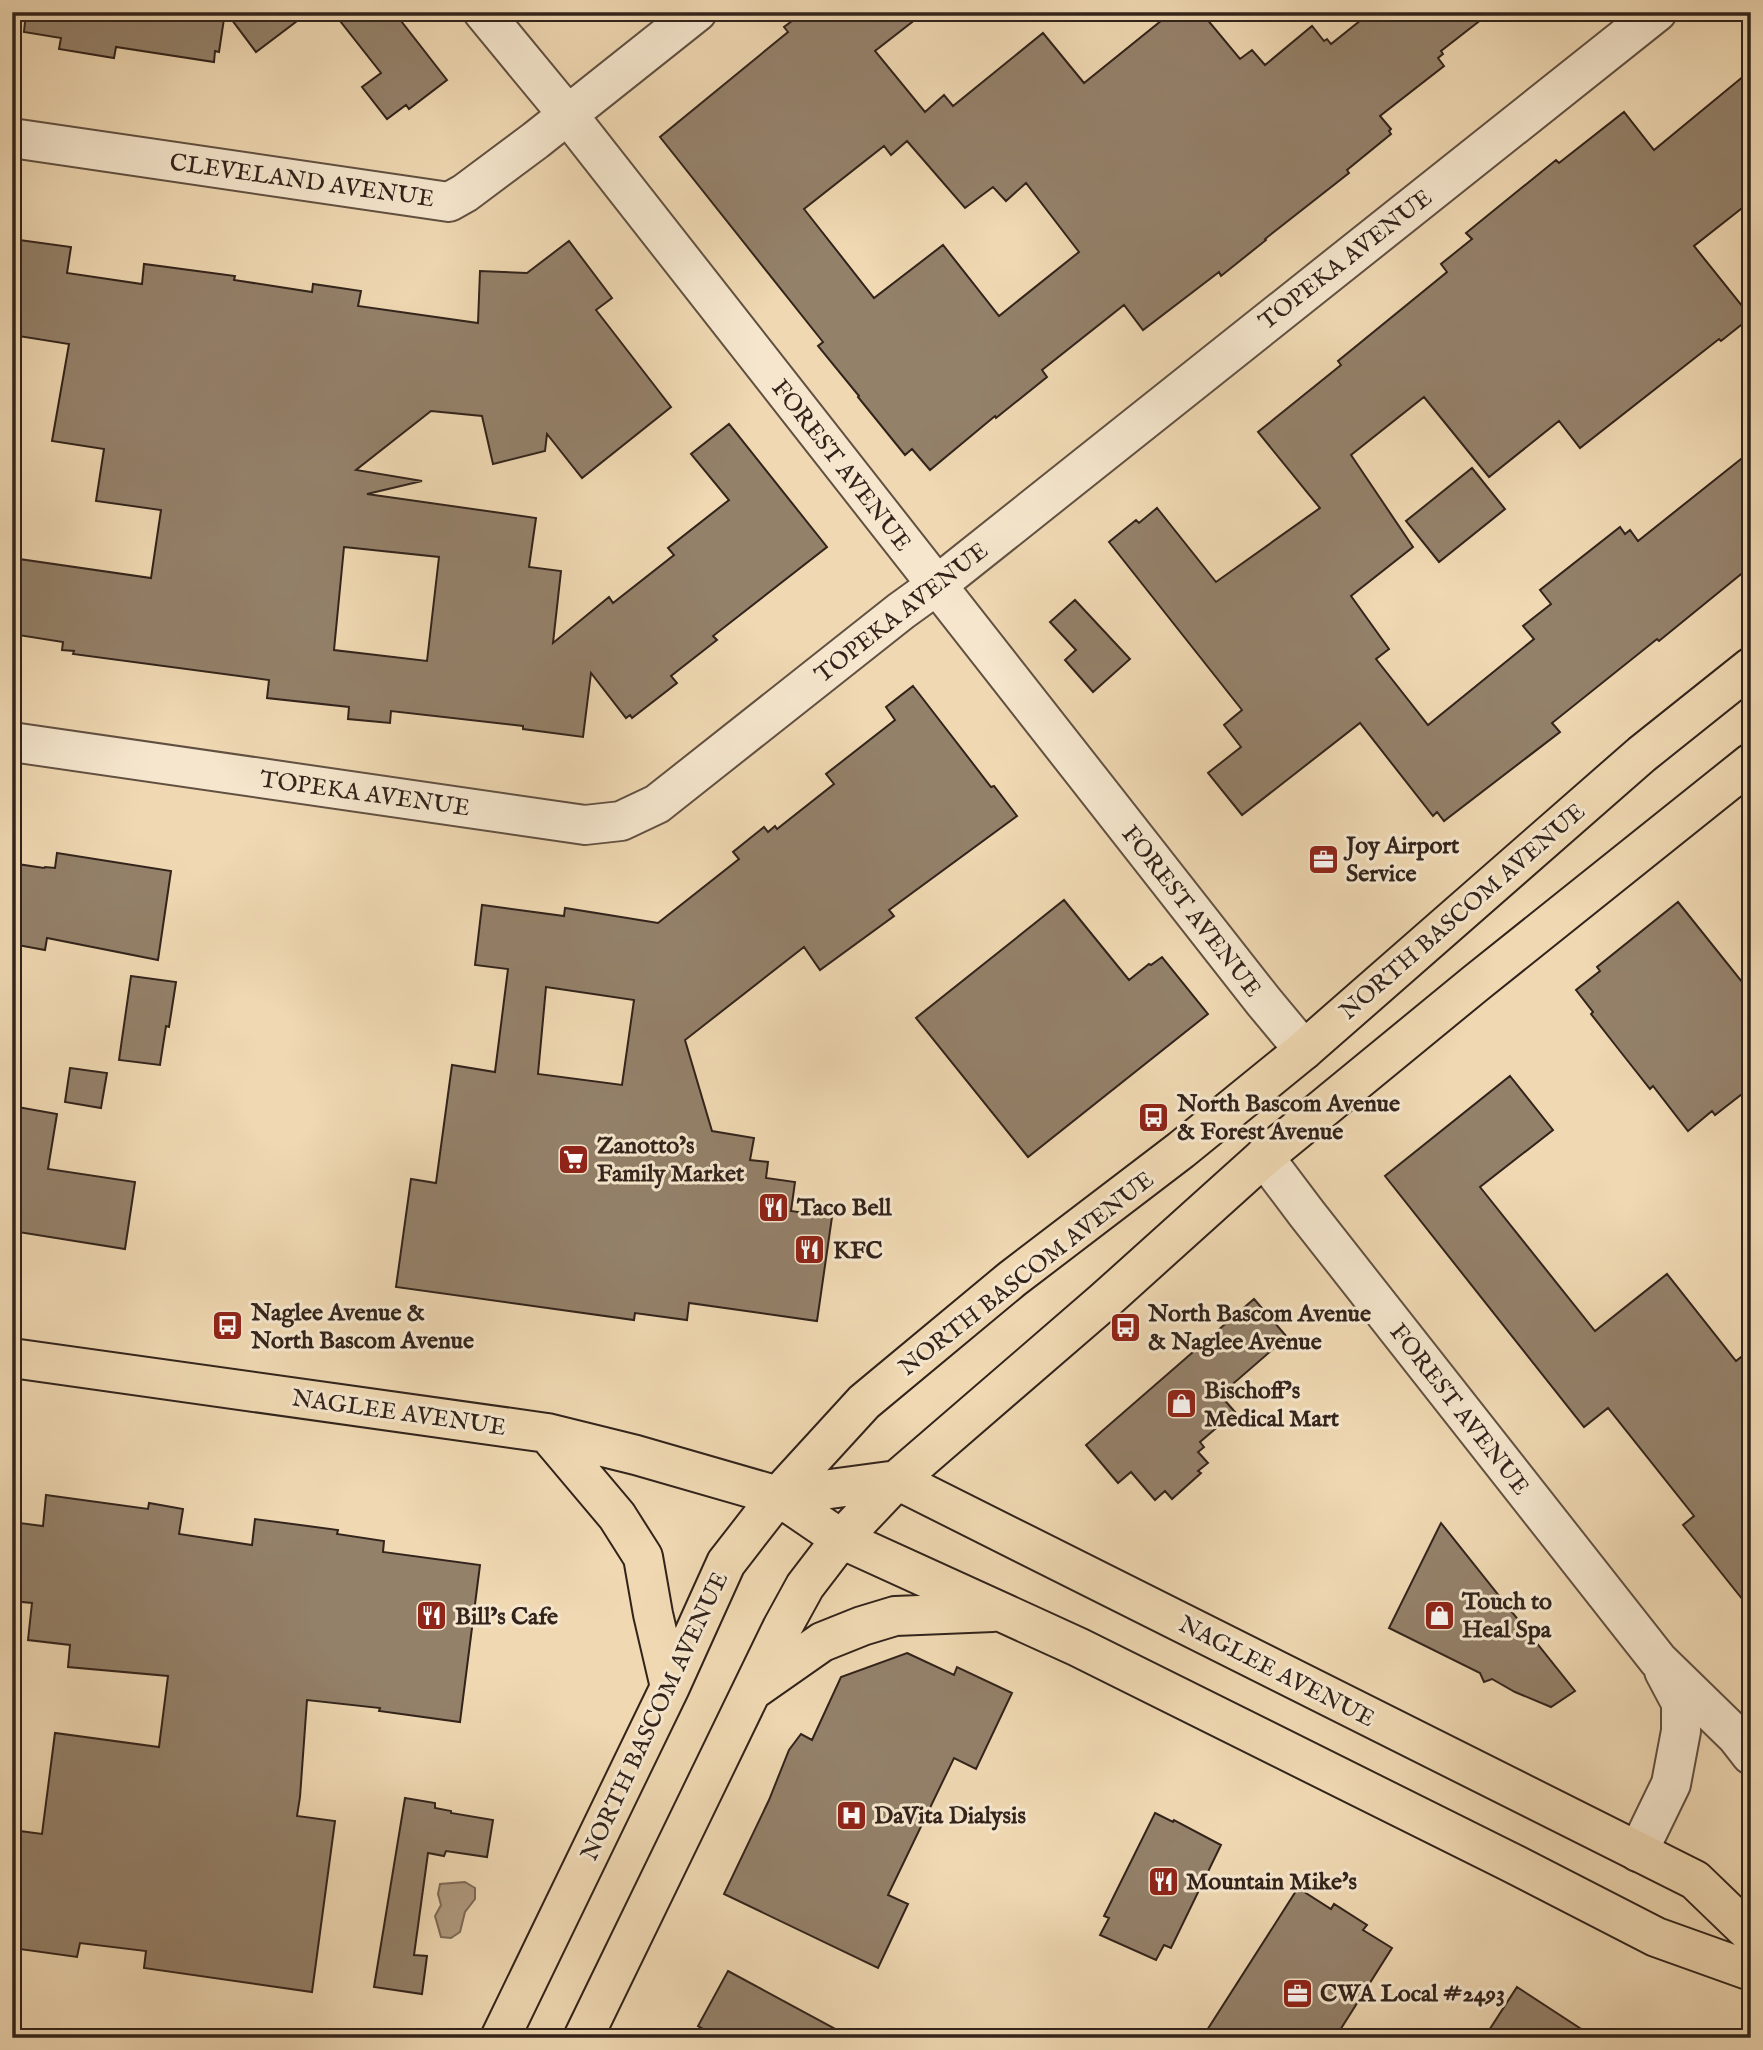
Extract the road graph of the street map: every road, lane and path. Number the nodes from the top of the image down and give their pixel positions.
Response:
1 (484, 12) edge
2 (697, 12) edge
3 (1657, 12) edge
4 (568, 115) junction
5 (12, 138) edge
6 (937, 585) junction
7 (1751, 667) edge
8 (12, 742) edge
9 (1751, 762) edge
10 (1304, 1050) junction
11 (1264, 1157) junction
12 (12, 1358) edge
13 (547, 1433) junction
14 (897, 1480) junction
15 (778, 1496) junction
16 (841, 1539) junction
17 (1003, 1612) junction
18 (1658, 1660) junction
19 (670, 1687) junction
20 (749, 1693) junction
21 (1751, 1755) edge
22 (1638, 1852) junction
23 (1751, 1934) edge
24 (1751, 1971) edge
25 (500, 2038) edge
26 (583, 2038) edge

1 - 4 street, FOREST AVENUE
2 - 4 street, CLEVELAND AVENUE
3 - 6 street, TOPEKA AVENUE
4 - 5 street, CLEVELAND AVENUE
4 - 6 street, FOREST AVENUE
6 - 8 street, TOPEKA AVENUE
6 - 10 street, FOREST AVENUE
7 - 10 main road, NORTH BASCOM AVENUE
9 - 11 main road
10 - 15 main road, NORTH BASCOM AVENUE
11 - 14 main road
11 - 18 street, FOREST AVENUE
12 - 13 main road, NAGLEE AVENUE
13 - 15 main road, NAGLEE AVENUE
13 - 19 main road
14 - 15 main road, NAGLEE AVENUE
14 - 16 main road
14 - 22 main road, NAGLEE AVENUE
15 - 16 main road, NAGLEE AVENUE
15 - 19 main road, NORTH BASCOM AVENUE
16 - 17 main road, NAGLEE AVENUE
16 - 20 main road
17 - 20 main road
17 - 24 main road, NAGLEE AVENUE
18 - 21 street, FOREST AVENUE
18 - 22 street, FOREST AVENUE
19 - 25 main road, NORTH BASCOM AVENUE
20 - 26 main road
22 - 23 main road, NAGLEE AVENUE

